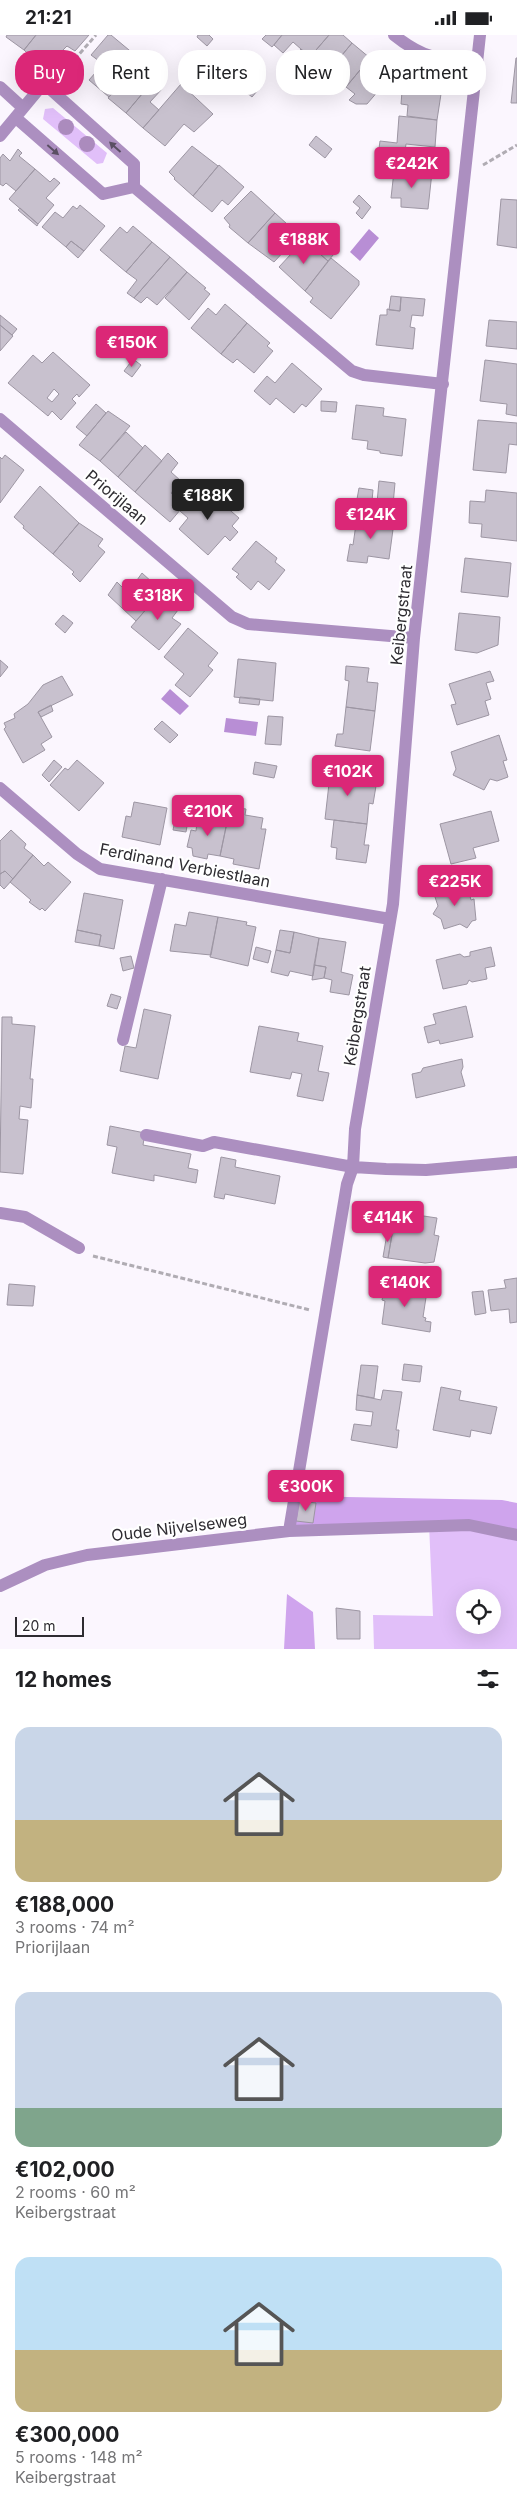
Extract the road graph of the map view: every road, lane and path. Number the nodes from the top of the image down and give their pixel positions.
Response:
1 (96, 35) edge
2 (394, 35) edge
3 (480, 35) edge
4 (83, 50) edge
5 (413, 50) edge
6 (479, 50) edge
7 (0, 87) edge
8 (34, 95) edge
9 (57, 95) edge
10 (474, 95) edge
11 (19, 112) junction
12 (0, 137) edge
13 (517, 145) edge
14 (466, 169) junction
15 (134, 187) junction
16 (443, 384) junction
17 (0, 419) edge
18 (414, 639) junction
19 (0, 788) edge
20 (162, 879) junction
21 (390, 919) junction
22 (123, 1040) dead end
23 (146, 1135) dead end
24 (517, 1162) edge
25 (353, 1167) junction
26 (0, 1213) edge
27 (78, 1248) joint
28 (325, 1313) junction
29 (289, 1531) junction
30 (517, 1535) edge
31 (0, 1586) edge

1 - 4 path
2 - 5 street
3 - 6 street, Keibergstraat
7 - 11 street
8 - 11 street
15 -> 9 street
10 - 14 street, Keibergstraat
11 - 12 street
11 -> 15 street
13 - 14 path
14 - 16 street, Keibergstraat
15 - 16 street
16 - 18 street, Keibergstraat
17 - 18 street, Priorijlaan
18 - 21 street, Keibergstraat
19 - 20 street, Ferdinand Verbiestlaan
20 - 21 street, Ferdinand Verbiestlaan
20 - 22 street
21 - 25 street, Keibergstraat
23 - 25 street
24 - 25 street
25 - 28 street, Keibergstraat
26 - 27 street
27 - 28 path
28 - 29 street, Keibergstraat
29 - 30 street, Oude Nijvelseweg
29 - 31 street, Oude Nijvelseweg

